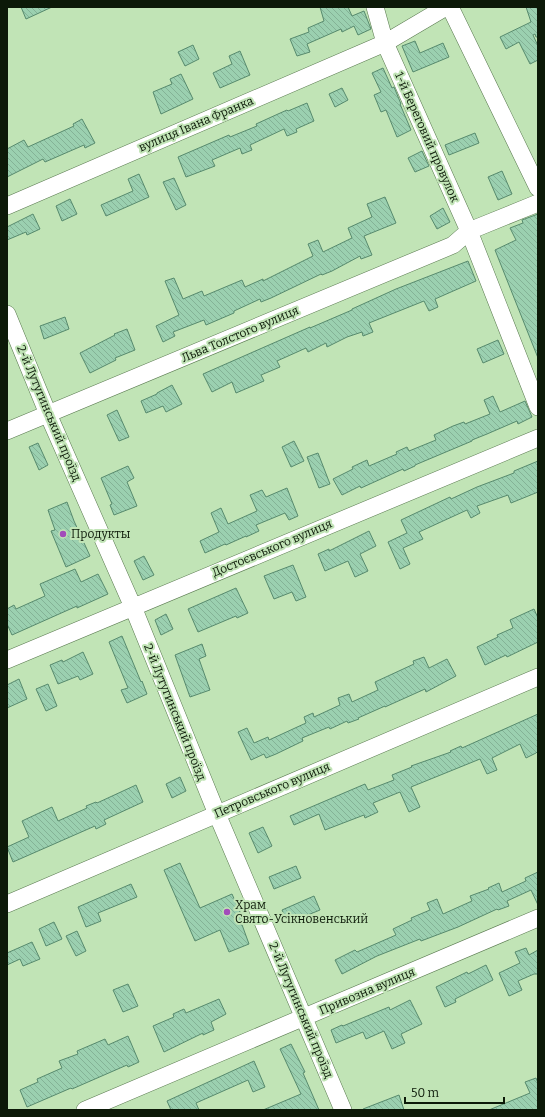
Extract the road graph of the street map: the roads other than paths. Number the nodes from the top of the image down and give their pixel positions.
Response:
1 (375, 7) edge
2 (446, 7) edge
3 (450, 7) edge
4 (385, 43) junction
5 (538, 188) edge
6 (538, 203) edge
7 (7, 206) edge
8 (469, 231) junction
9 (7, 314) edge
10 (538, 407) edge
11 (48, 414) junction
12 (7, 431) edge
13 (538, 438) edge
14 (132, 607) junction
15 (7, 660) edge
16 (538, 677) edge
17 (217, 814) junction
18 (7, 904) edge
19 (538, 918) edge
20 (304, 1017) junction
21 (85, 1110) edge
22 (343, 1110) edge

1 - 4 street, 1-й Береговий провулок
2 - 4 street
3 - 5 street
4 - 7 street, вулиця Івана Франка
4 - 8 street, 1-й Береговий провулок
6 - 8 street
8 - 10 street, 1-й Береговий провулок
8 - 11 street, Льва Толстого вулиця
9 - 11 street, 2-й Лутугинський проїзд
11 - 12 street, Льва Толстого вулиця
11 - 14 street, 2-й Лутугинський проїзд
13 - 14 street, Достоєвського вулиця
14 - 15 street, Достоєвського вулиця
14 - 17 street, 2-й Лутугинський проїзд
16 - 17 street, Петровського вулиця
17 - 18 street, Петровського вулиця
17 - 20 street, 2-й Лутугинський проїзд
19 - 20 street, Привозна вулиця
20 - 21 street, Привозна вулиця
20 - 22 street, 2-й Лутугинський проїзд

